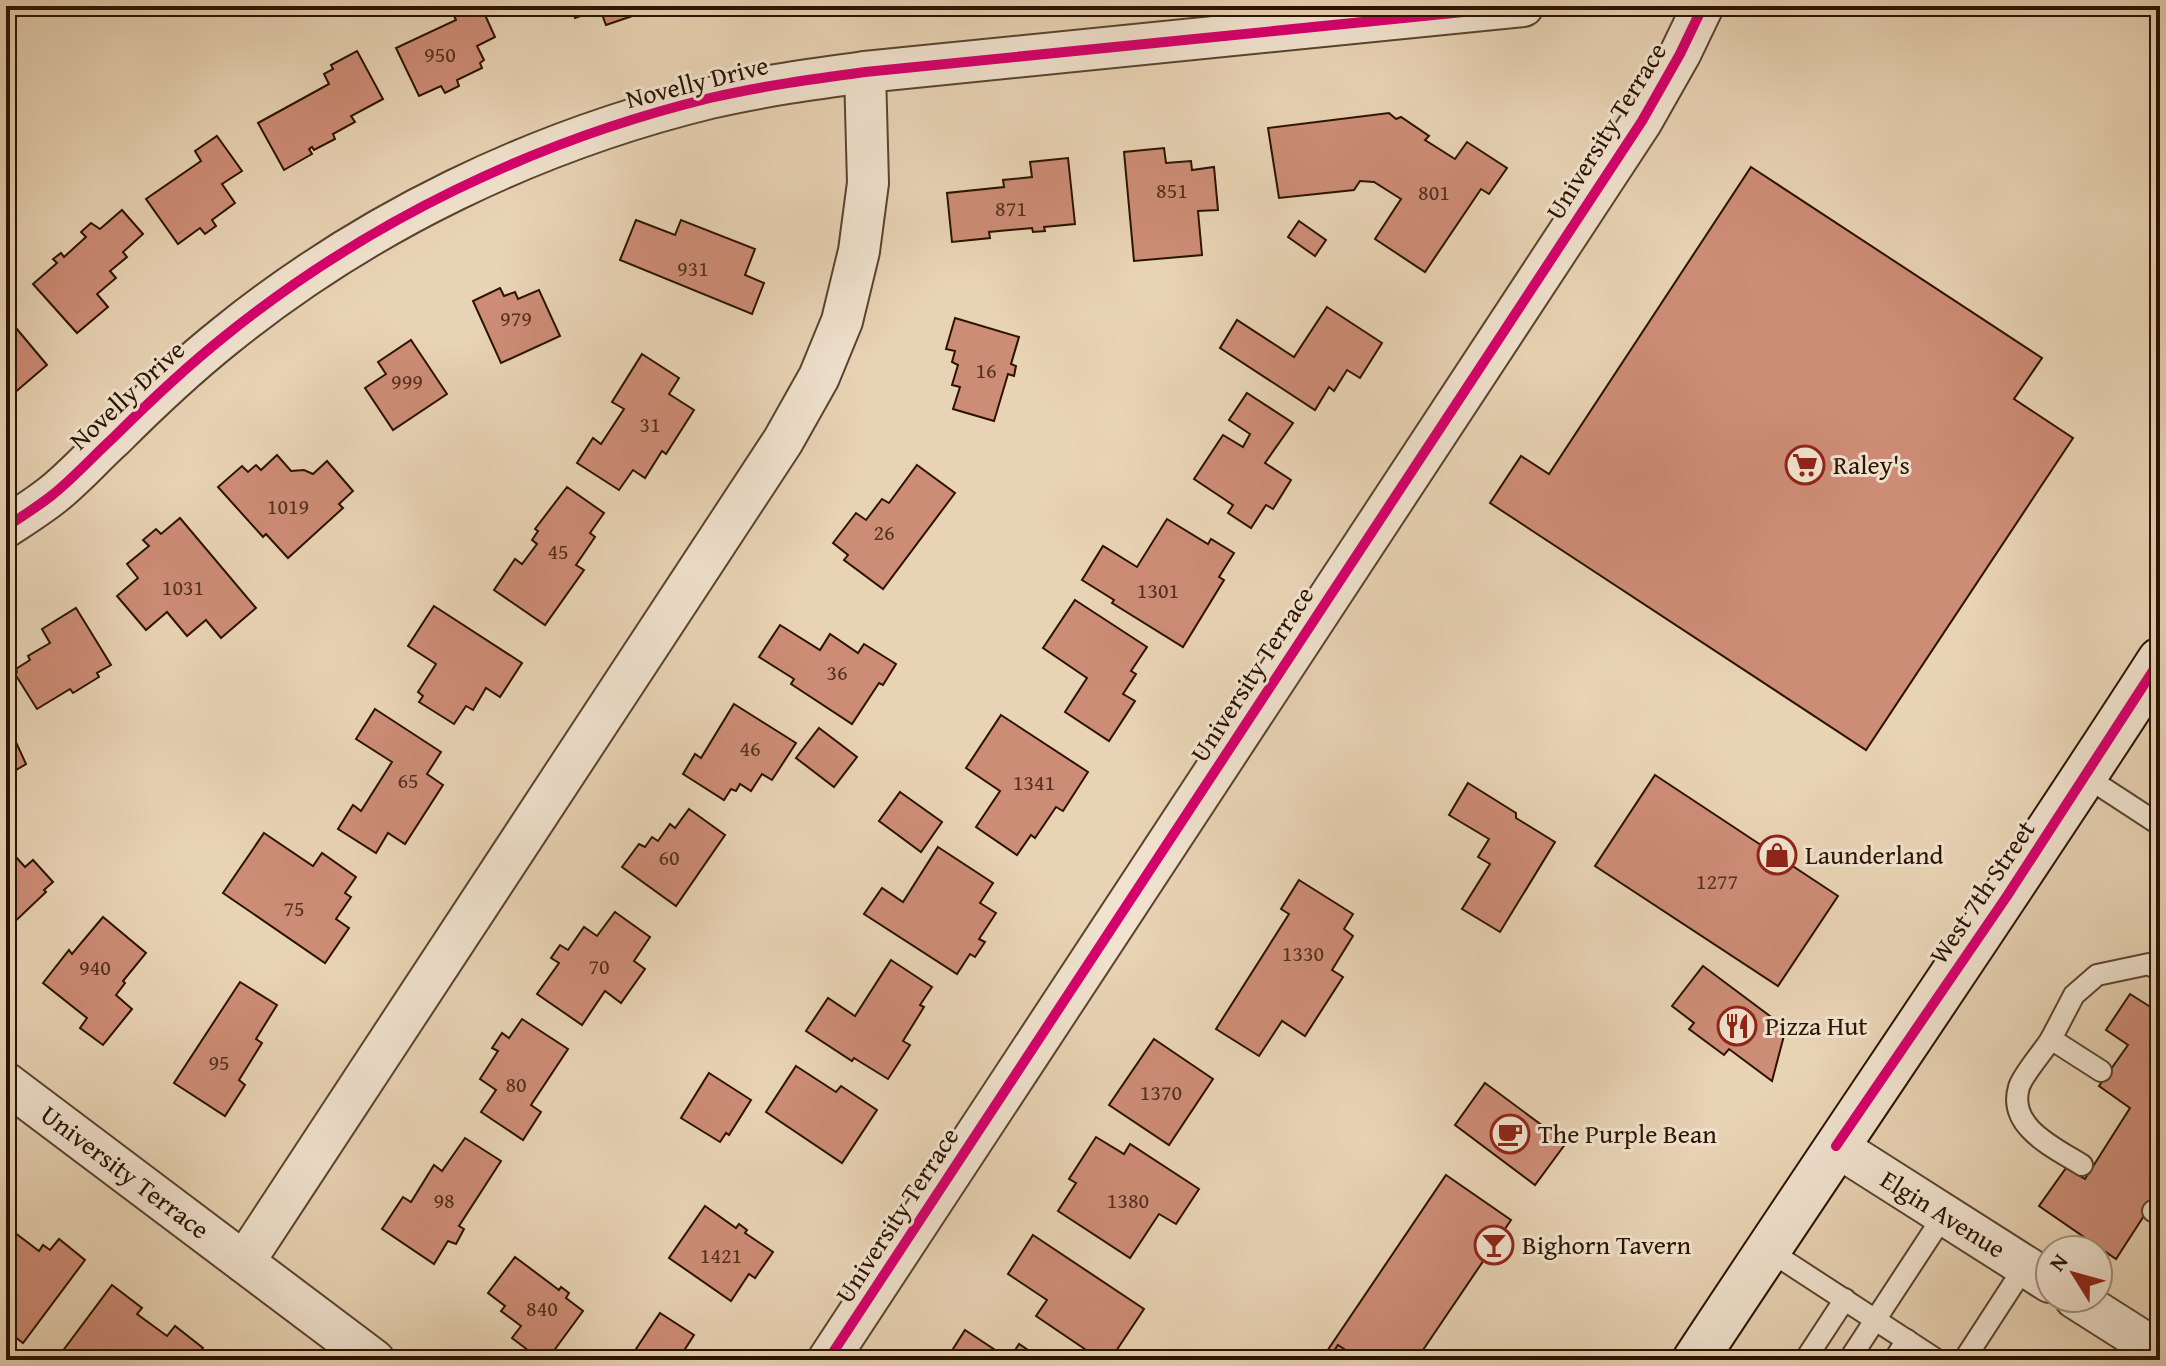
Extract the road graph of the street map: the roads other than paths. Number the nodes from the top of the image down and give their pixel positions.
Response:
1 (1523, 6) edge
2 (1703, 6) edge
3 (865, 72) junction
4 (6, 527) edge
5 (2160, 660) edge
6 (2085, 776) junction
7 (2160, 825) edge
8 (2160, 971) edge
9 (2051, 1039) junction
10 (2101, 1071) dead end
11 (6, 1083) edge
12 (1836, 1146) junction
13 (2082, 1165) dead end
14 (1944, 1215) junction
15 (1768, 1250) junction
16 (244, 1262) junction
17 (2034, 1271) edge
18 (2034, 1279) edge
19 (1845, 1299) junction
20 (2100, 1314) edge
21 (1876, 1320) junction
22 (1907, 1340) junction
23 (2160, 1352) edge
24 (374, 1360) edge
25 (828, 1360) edge
26 (1695, 1360) edge
27 (1805, 1360) edge
28 (1849, 1360) edge
29 (1894, 1360) edge
30 (1937, 1360) edge
31 (1964, 1360) edge

1 - 3 street, Novelly Drive
2 - 25 street, University Terrace
3 - 4 street, Novelly Drive
3 - 16 street
5 - 6 main road, West 7th Street
6 - 7 lane
6 - 12 main road, West 7th Street
8 - 9 lane
9 - 10 lane
9 - 13 lane
11 - 16 street, University Terrace
12 - 14 street, Elgin Avenue
12 - 15 main road, West 7th Street
14 - 17 street, Elgin Avenue
14 - 21 lane
15 - 19 lane
15 - 26 main road, West 7th Street
16 - 24 street, University Terrace
18 - 31 lane
19 - 21 lane
19 - 27 lane
20 - 23 street
21 - 22 lane
21 - 28 lane
22 - 29 lane
22 - 30 lane

